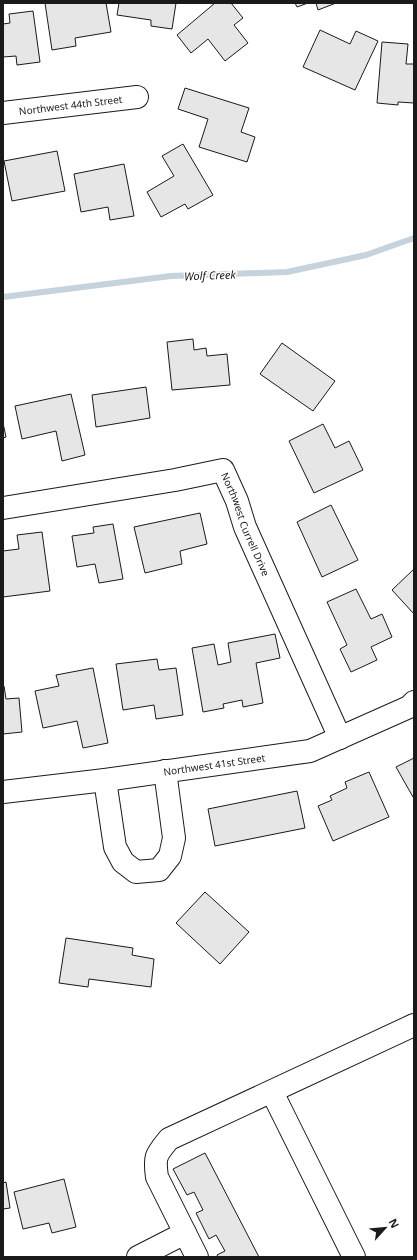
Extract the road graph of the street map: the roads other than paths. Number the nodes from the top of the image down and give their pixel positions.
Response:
1 (138, 97) dead end
2 (3, 113) edge
3 (3, 508) edge
4 (414, 702) edge
5 (340, 738) junction
6 (165, 771) junction
7 (105, 780) junction
8 (3, 792) edge
9 (414, 1025) edge
10 (272, 1092) junction
11 (185, 1233) junction
12 (138, 1257) edge
13 (197, 1257) edge
14 (354, 1257) edge

1 - 2 street, Northwest 44th Street
3 - 5 street, Northwest Currell Drive
4 - 5 street, Northwest 41st Street
5 - 6 street, Northwest 41st Street
6 - 7 street, Northwest 41st Street
6 - 7 street
7 - 8 street, Northwest 41st Street
9 - 10 street
10 - 11 street
10 - 14 street
11 - 12 street
11 - 13 street

